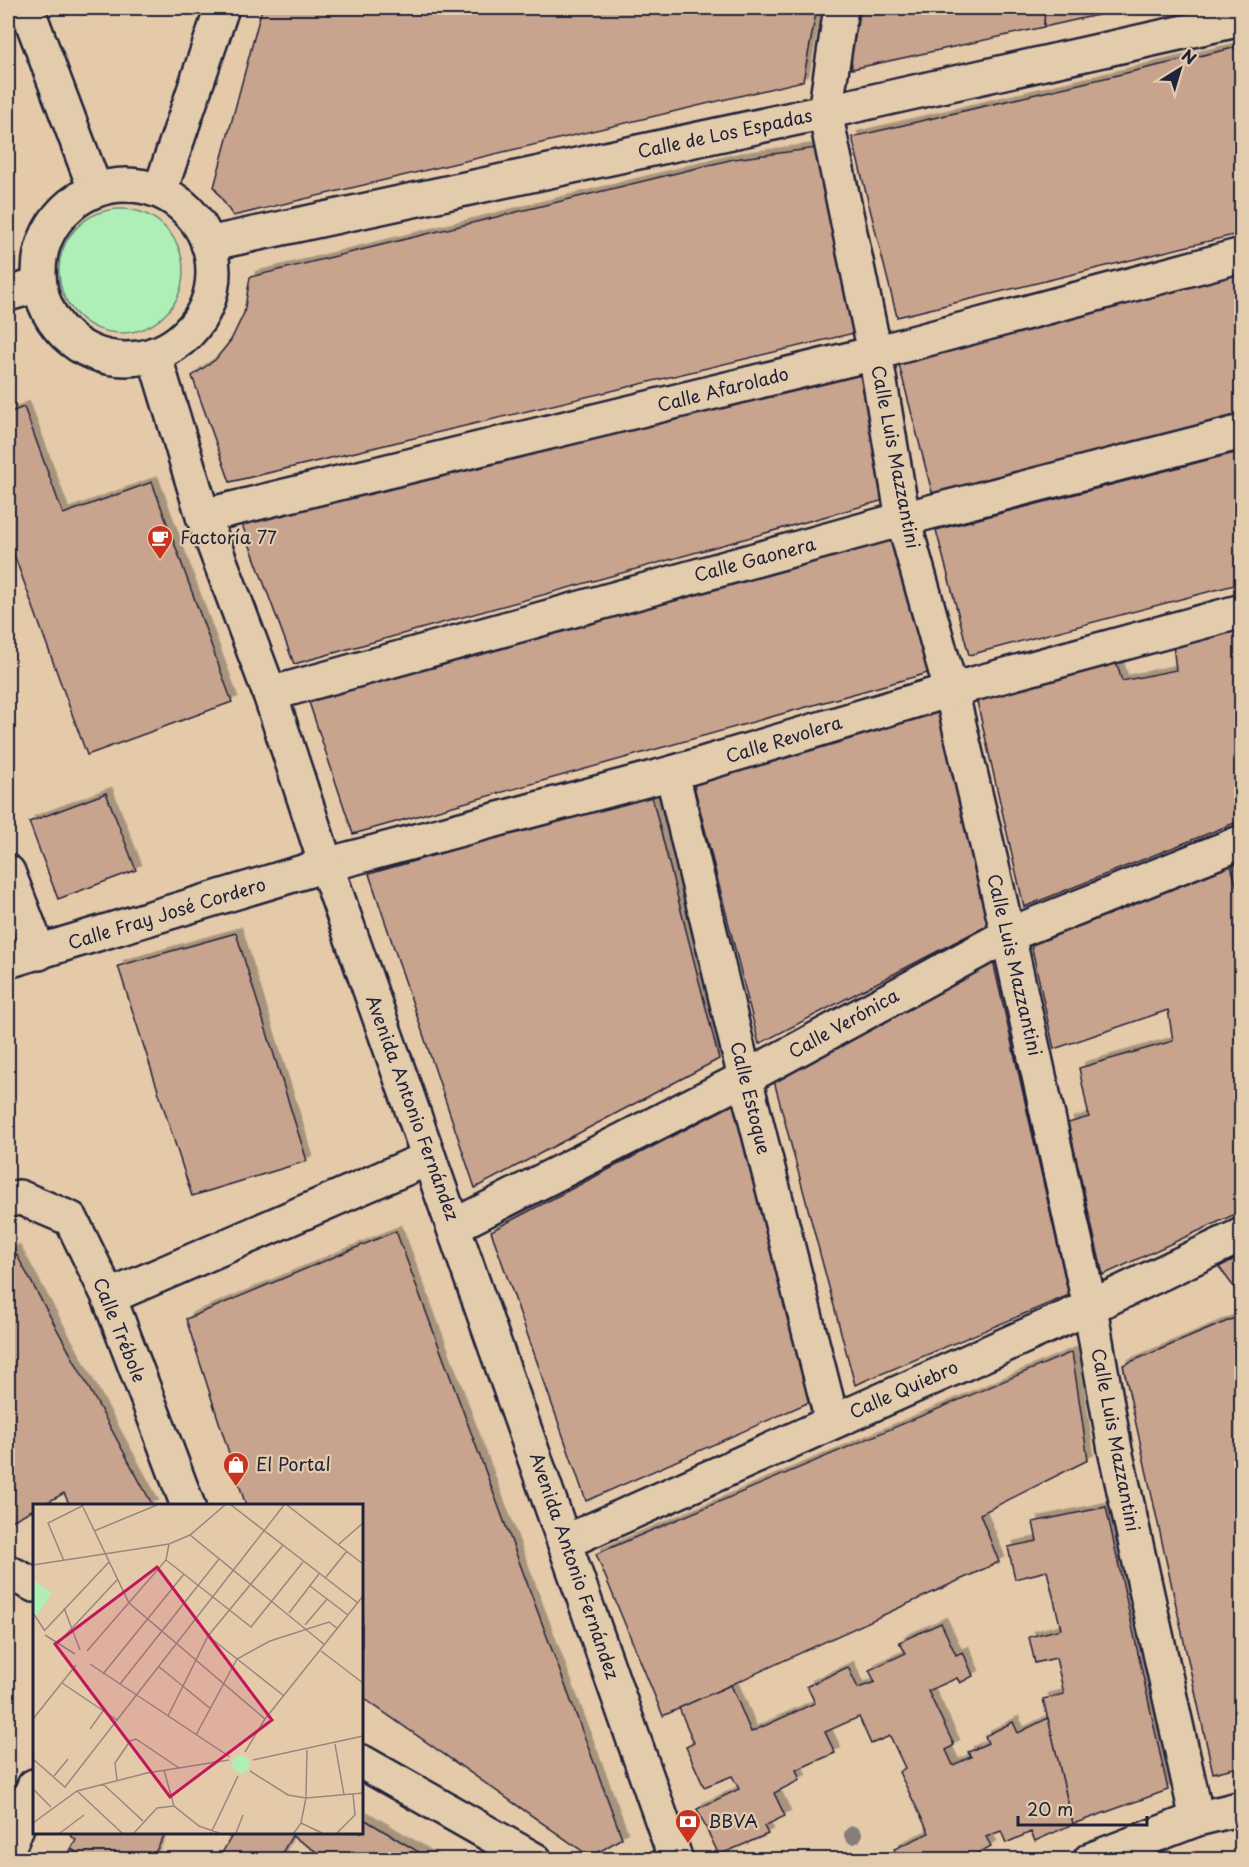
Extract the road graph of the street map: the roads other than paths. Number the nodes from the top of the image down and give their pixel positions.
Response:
1 (27, 8) edge
2 (222, 8) edge
3 (841, 8) edge
4 (1242, 20) edge
5 (825, 112) junction
6 (95, 189) junction
7 (160, 191) junction
8 (208, 244) junction
9 (1242, 255) edge
10 (39, 285) junction
11 (8, 294) edge
12 (875, 353) junction
13 (154, 354) junction
14 (1242, 432) edge
15 (202, 516) junction
16 (903, 519) junction
17 (1242, 611) edge
18 (951, 690) junction
19 (270, 694) junction
20 (672, 773) junction
21 (1242, 842) edge
22 (327, 865) junction
23 (8, 872) edge
24 (1008, 935) junction
25 (39, 952) junction
26 (8, 961) edge
27 (745, 1078) junction
28 (429, 1158) junction
29 (8, 1201) edge
30 (454, 1226) junction
31 (1242, 1235) edge
32 (109, 1297) junction
33 (1090, 1307) junction
34 (832, 1421) junction
35 (187, 1504) edge
36 (565, 1542) junction
37 (8, 1572) edge
38 (33, 1584) edge
39 (363, 1763) edge
40 (33, 1788) edge
41 (1242, 1808) edge
42 (1197, 1819) junction
43 (8, 1849) edge
44 (535, 1860) edge
45 (676, 1860) edge
46 (1090, 1860) edge

1 - 6 street
2 - 7 street
3 - 5 street
4 - 5 street, Calle de Los Espadas
5 - 8 street, Calle de Los Espadas
5 - 12 street, Calle Luis Mazzantini
6 - 7 street
6 - 10 street
7 - 8 street
8 - 13 street
9 - 12 street, Calle Afarolado
10 - 11 street
10 - 13 street
12 - 15 street, Calle Afarolado
12 - 16 street, Calle Luis Mazzantini
13 - 15 street, Avenida Antonio Fernández
14 - 16 street, Calle Gaonera
15 - 19 street, Avenida Antonio Fernández
16 - 18 street, Calle Luis Mazzantini
16 - 19 street, Calle Gaonera
17 - 18 street, Calle Revolera
18 - 20 street, Calle Revolera
18 - 24 street, Calle Luis Mazzantini
19 - 22 street, Avenida Antonio Fernández
20 - 22 street, Calle Revolera
20 - 27 street, Calle Estoque
21 - 24 street, Calle Verónica
22 - 25 street, Calle Fray José Cordero
22 - 28 street, Avenida Antonio Fernández
23 - 25 street
24 - 27 street, Calle Verónica
24 - 33 street, Calle Luis Mazzantini
25 - 26 street, Calle Fray José Cordero
27 - 30 street, Calle Verónica
27 - 34 street, Calle Estoque
28 - 30 street, Avenida Antonio Fernández
28 - 32 street
29 - 32 street, Calle Trébole
30 - 36 street, Avenida Antonio Fernández
31 - 33 street, Calle Quiebro
32 - 35 street, Calle Trébole
33 - 34 street, Calle Quiebro
33 - 42 street, Calle Luis Mazzantini
34 - 36 street, Calle Quiebro
36 - 45 street, Avenida Antonio Fernández
37 - 38 street
39 - 44 street
40 - 43 street
41 - 42 street
42 - 46 street

